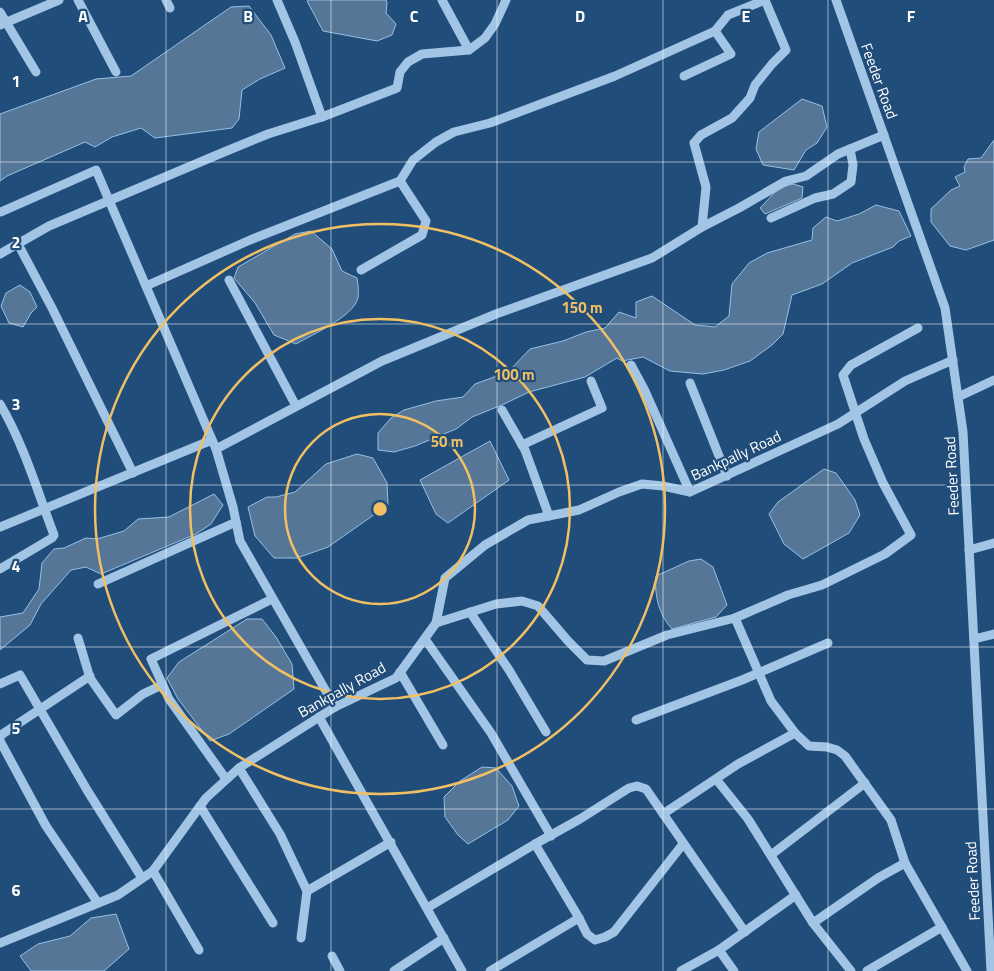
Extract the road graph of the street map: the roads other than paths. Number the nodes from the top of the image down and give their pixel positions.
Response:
1 (59, 0) edge
2 (78, 0) edge
3 (277, 0) edge
4 (442, 0) edge
5 (765, 0) edge
6 (836, 0) edge
7 (503, 2) edge
8 (0, 12) edge
9 (3, 24) edge
10 (715, 31) junction
11 (469, 50) junction
12 (36, 72) dead end
13 (116, 72) dead end
14 (684, 76) dead end
15 (322, 117) junction
16 (884, 135) junction
17 (850, 149) junction
18 (400, 181) junction
19 (110, 201) junction
20 (1, 212) dead end
21 (771, 218) dead end
22 (702, 227) junction
23 (18, 244) junction
24 (0, 254) edge
25 (361, 270) dead end
26 (229, 280) dead end
27 (146, 286) junction
28 (918, 328) dead end
29 (953, 360) junction
30 (631, 366) dead end
31 (994, 380) edge
32 (591, 381) dead end
33 (690, 383) dead end
34 (958, 397) junction
35 (0, 404) edge
36 (296, 406) junction
37 (502, 410) dead end
38 (856, 413) junction
39 (214, 445) junction
40 (522, 445) junction
41 (133, 473) junction
42 (727, 476) junction
43 (690, 492) junction
44 (44, 508) junction
45 (549, 516) junction
46 (236, 522) junction
47 (0, 526) edge
48 (994, 543) edge
49 (969, 550) junction
50 (0, 569) edge
51 (98, 584) dead end
52 (272, 599) junction
53 (470, 612) junction
54 (735, 618) junction
55 (436, 623) junction
56 (994, 634) edge
57 (78, 638) dead end
58 (425, 639) junction
59 (974, 640) junction
60 (828, 643) dead end
61 (400, 672) junction
62 (758, 672) junction
63 (90, 676) junction
64 (0, 684) edge
65 (162, 684) junction
66 (335, 707) junction
67 (40, 711) junction
68 (319, 717) junction
69 (636, 720) dead end
70 (546, 732) dead end
71 (795, 733) junction
72 (0, 740) edge
73 (443, 745) dead end
74 (238, 768) junction
75 (226, 779) junction
76 (716, 779) junction
77 (865, 782) junction
78 (200, 806) junction
79 (663, 814) junction
80 (551, 836) junction
81 (391, 842) junction
82 (535, 844) junction
83 (683, 844) junction
84 (771, 854) junction
85 (905, 863) junction
86 (990, 869) edge
87 (152, 871) junction
88 (142, 878) junction
89 (306, 891) junction
90 (796, 895) junction
91 (98, 903) junction
92 (427, 908) junction
93 (579, 918) junction
94 (273, 923) dead end
95 (813, 923) junction
96 (942, 927) junction
97 (745, 932) junction
98 (301, 938) dead end
99 (444, 938) junction
100 (0, 942) edge
101 (199, 950) dead end
102 (719, 950) junction
103 (332, 956) dead end
104 (340, 971) edge
105 (394, 971) edge
106 (462, 971) edge
107 (490, 971) edge
108 (681, 971) edge
109 (734, 971) edge
110 (851, 971) edge
111 (866, 971) edge
112 (967, 971) edge
113 (991, 971) edge

1 - 9 street
2 - 13 street
3 - 15 street
4 - 11 street
5 - 10 street
5 - 22 street
6 - 16 street, Feeder Road
7 - 11 street
8 - 9 street
9 - 12 street
10 - 14 street
10 - 18 street
11 - 15 street
15 - 19 street
16 - 17 street
16 - 29 street, Feeder Road
17 - 21 street
17 - 22 street
18 - 25 street
18 - 27 street
19 - 20 street
19 - 23 street
19 - 27 street
22 - 36 street
23 - 24 street
23 - 41 street
26 - 36 street
27 - 39 street
28 - 38 street
29 - 34 street, Feeder Road
29 - 38 street, Bankpally Road
30 - 43 street
31 - 34 street
32 - 40 street
33 - 42 street
34 - 49 street, Feeder Road
35 - 44 street
36 - 39 street
37 - 40 street
38 - 42 street, Bankpally Road
38 - 54 street
39 - 41 street
39 - 46 street
40 - 45 street
41 - 44 street
42 - 43 street, Bankpally Road
43 - 45 street, Bankpally Road
44 - 47 street
44 - 50 street
45 - 55 street, Bankpally Road
46 - 51 street
46 - 52 street
48 - 49 street
49 - 59 street, Feeder Road
52 - 65 street
52 - 66 street
53 - 54 street
53 - 55 street
53 - 70 street
54 - 62 street
55 - 58 street, Bankpally Road
56 - 59 street
57 - 63 street
58 - 61 street, Bankpally Road
58 - 80 street
59 - 86 street, Feeder Road
60 - 62 street
61 - 66 street, Bankpally Road
61 - 73 street
62 - 69 street
62 - 71 street
63 - 65 street
63 - 67 street
64 - 67 street
65 - 75 street
66 - 68 street, Bankpally Road
67 - 72 street
67 - 88 street
68 - 74 street, Bankpally Road
68 - 81 street
71 - 76 street
71 - 77 street
72 - 91 street
74 - 75 street, Bankpally Road
74 - 89 street
75 - 78 street, Bankpally Road
76 - 79 street
76 - 84 street
77 - 84 street
77 - 85 street
78 - 87 street, Bankpally Road
78 - 94 street
79 - 80 street
79 - 83 street
80 - 82 street
81 - 89 street
81 - 92 street
82 - 92 street
82 - 93 street
83 - 93 street
83 - 97 street
84 - 90 street
85 - 95 street
85 - 96 street
86 - 113 street, Feeder Road
87 - 88 street, Bankpally Road
87 - 101 street
88 - 91 street, Bankpally Road
89 - 98 street
90 - 95 street
90 - 97 street
91 - 100 street, Bankpally Road
92 - 99 street
93 - 107 street
95 - 110 street
96 - 111 street
96 - 112 street
97 - 102 street
99 - 105 street
99 - 106 street
102 - 108 street
102 - 109 street
103 - 104 street

